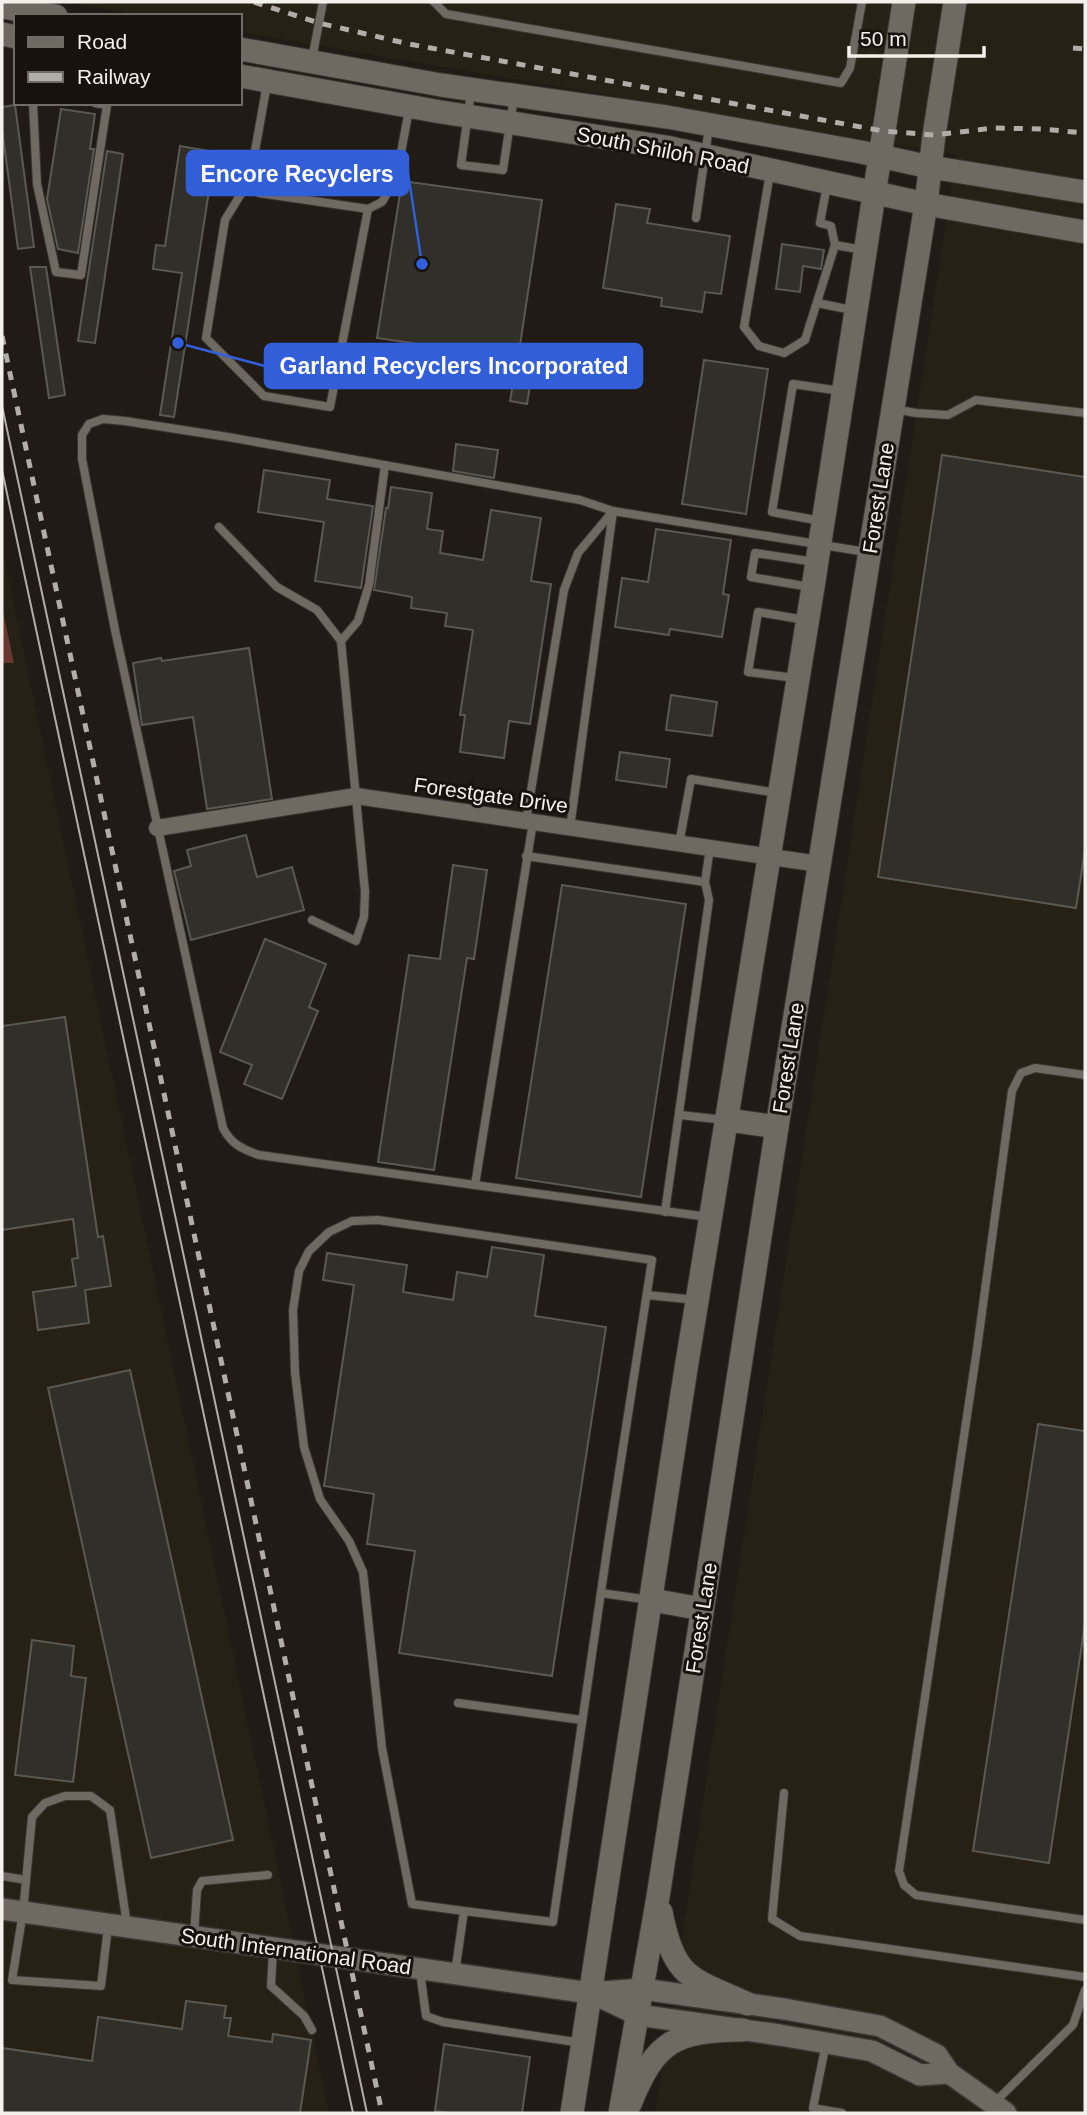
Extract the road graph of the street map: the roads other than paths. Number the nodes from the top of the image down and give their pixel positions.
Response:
1 (323, 2) edge
2 (434, 2) edge
3 (862, 2) edge
4 (904, 2) edge
5 (955, 2) edge
6 (2, 7) edge
7 (43, 14) edge
8 (242, 49) edge
9 (312, 62) junction
10 (242, 76) edge
11 (268, 81) junction
12 (471, 89) junction
13 (514, 95) junction
14 (33, 105) edge
15 (107, 105) edge
16 (410, 107) junction
17 (467, 116) junction
18 (510, 123) junction
19 (710, 124) junction
20 (880, 155) junction
21 (705, 156) junction
22 (930, 167) junction
23 (770, 170) junction
24 (250, 179) junction
25 (828, 183) junction
26 (1085, 192) edge
27 (876, 194) junction
28 (926, 204) junction
29 (368, 209) junction
30 (696, 218) dead end
31 (1085, 232) edge
32 (835, 245) junction
33 (867, 250) junction
34 (817, 303) junction
35 (857, 311) junction
36 (844, 392) junction
37 (892, 408) junction
38 (1085, 413) edge
39 (385, 465) junction
40 (613, 511) junction
41 (824, 521) junction
42 (219, 527) dead end
43 (869, 552) junction
44 (818, 554) junction
45 (813, 587) junction
46 (808, 620) junction
47 (341, 641) junction
48 (799, 679) junction
49 (780, 793) junction
50 (356, 796) junction
51 (529, 822) junction
52 (157, 828) junction
53 (570, 828) junction
54 (679, 844) junction
55 (710, 848) junction
56 (526, 856) junction
57 (769, 857) junction
58 (819, 864) junction
59 (705, 882) junction
60 (312, 920) dead end
61 (1085, 1075) edge
62 (680, 1115) junction
63 (728, 1120) junction
64 (777, 1127) junction
65 (475, 1185) junction
66 (665, 1212) junction
67 (711, 1218) junction
68 (647, 1295) junction
69 (697, 1300) junction
70 (601, 1593) junction
71 (652, 1600) junction
72 (702, 1609) junction
73 (458, 1703) dead end
74 (582, 1720) junction
75 (784, 1793) dead end
76 (268, 1875) dead end
77 (2, 1876) edge
78 (26, 1880) junction
79 (659, 1897) junction
80 (2, 1909) edge
81 (464, 1910) junction
82 (23, 1912) junction
83 (1085, 1920) edge
84 (118, 1925) junction
85 (194, 1936) junction
86 (273, 1947) junction
87 (419, 1968) junction
88 (455, 1973) junction
89 (1085, 1977) edge
90 (12, 1980) junction
91 (2, 1985) edge
92 (642, 1989) junction
93 (1085, 1990) edge
94 (590, 1993) junction
95 (748, 2004) junction
96 (638, 2015) junction
97 (312, 2030) dead end
98 (743, 2030) junction
99 (583, 2043) junction
100 (826, 2043) junction
101 (949, 2073) junction
102 (1000, 2108) edge
103 (813, 2110) edge
104 (572, 2113) edge
105 (620, 2113) edge
106 (626, 2113) edge
107 (842, 2113) edge

1 - 9 lane
2 - 3 lane
4 - 20 main road
5 - 22 main road, Forest Lane
6 - 7 main road
8 - 9 main road, South Shiloh Road
9 - 12 main road, South Shiloh Road
10 - 11 main road, South Shiloh Road
11 - 16 main road, South Shiloh Road
11 - 24 lane
12 - 13 main road, South Shiloh Road
12 - 17 lane
13 - 18 lane
13 - 19 main road, South Shiloh Road
14 - 15 lane
16 - 17 main road, South Shiloh Road
16 - 29 lane
17 - 18 main road, South Shiloh Road
17 - 18 lane
18 - 21 main road, South Shiloh Road
19 - 20 main road, South Shiloh Road
19 - 21 lane
20 - 22 main road, South Shiloh Road
20 - 27 main road
21 - 23 main road, South Shiloh Road
21 - 30 lane
22 - 26 main road, South Shiloh Road
22 - 28 main road, Forest Lane
23 - 25 main road, South Shiloh Road
23 - 34 lane
24 - 29 lane
24 - 29 lane
25 - 27 main road, South Shiloh Road
25 - 32 lane
27 - 28 main road, South Shiloh Road
27 - 33 main road
28 - 31 main road, South Shiloh Road
28 - 37 main road, Forest Lane
32 - 33 lane
32 - 34 lane
33 - 35 main road
34 - 35 lane
35 - 36 main road
36 - 41 main road
36 - 41 lane
37 - 38 lane
37 - 43 main road, Forest Lane
39 - 40 lane
39 - 47 lane
39 - 52 lane
40 - 44 lane
40 - 51 lane
40 - 53 lane
41 - 44 main road
42 - 47 lane
43 - 44 lane
43 - 58 main road, Forest Lane
44 - 45 main road
44 - 45 lane
45 - 46 main road
46 - 48 main road
46 - 48 lane
47 - 50 lane
48 - 49 main road
49 - 54 lane
49 - 57 main road
50 - 51 street, Forestgate Drive
50 - 52 street, Forestgate Drive
50 - 60 lane
51 - 53 street, Forestgate Drive
51 - 56 lane
52 - 65 lane
53 - 54 street, Forestgate Drive
54 - 55 street, Forestgate Drive
55 - 57 street, Forestgate Drive
55 - 59 lane
56 - 59 lane
56 - 65 lane
57 - 58 street, Forestgate Drive
57 - 63 main road
58 - 64 main road, Forest Lane
59 - 62 lane
61 - 83 lane
62 - 63 lane
62 - 66 lane
63 - 64 main road
63 - 67 main road
64 - 72 main road, Forest Lane
65 - 66 lane
66 - 67 lane
67 - 69 main road
68 - 69 lane
68 - 70 lane
68 - 81 lane
69 - 71 main road
70 - 71 lane
70 - 74 lane
71 - 72 main road
71 - 94 main road
72 - 79 main road, Forest Lane
73 - 74 lane
74 - 81 lane
75 - 89 lane
76 - 85 lane
77 - 78 lane
78 - 82 lane
78 - 84 lane
79 - 92 main road, Forest Lane
79 - 95 main road
80 - 82 street, South International Road
81 - 88 lane
82 - 84 street, South International Road
82 - 90 lane
84 - 85 street, South International Road
84 - 90 lane
85 - 86 street, South International Road
86 - 87 street, South International Road
86 - 97 lane
87 - 88 street, South International Road
87 - 99 lane
88 - 94 street, South International Road
90 - 91 lane
92 - 94 street, South International Road
92 - 95 street, South International Road
92 - 96 main road, Forest Lane
93 - 102 lane
94 - 96 street, South International Road
94 - 99 main road
95 - 101 street, South International Road
96 - 98 street, South International Road
96 - 105 main road, Forest Lane
98 - 100 street, South International Road
98 - 106 main road
99 - 104 main road
100 - 101 street, South International Road
100 - 103 lane
101 - 102 street, South International Road
103 - 107 lane

